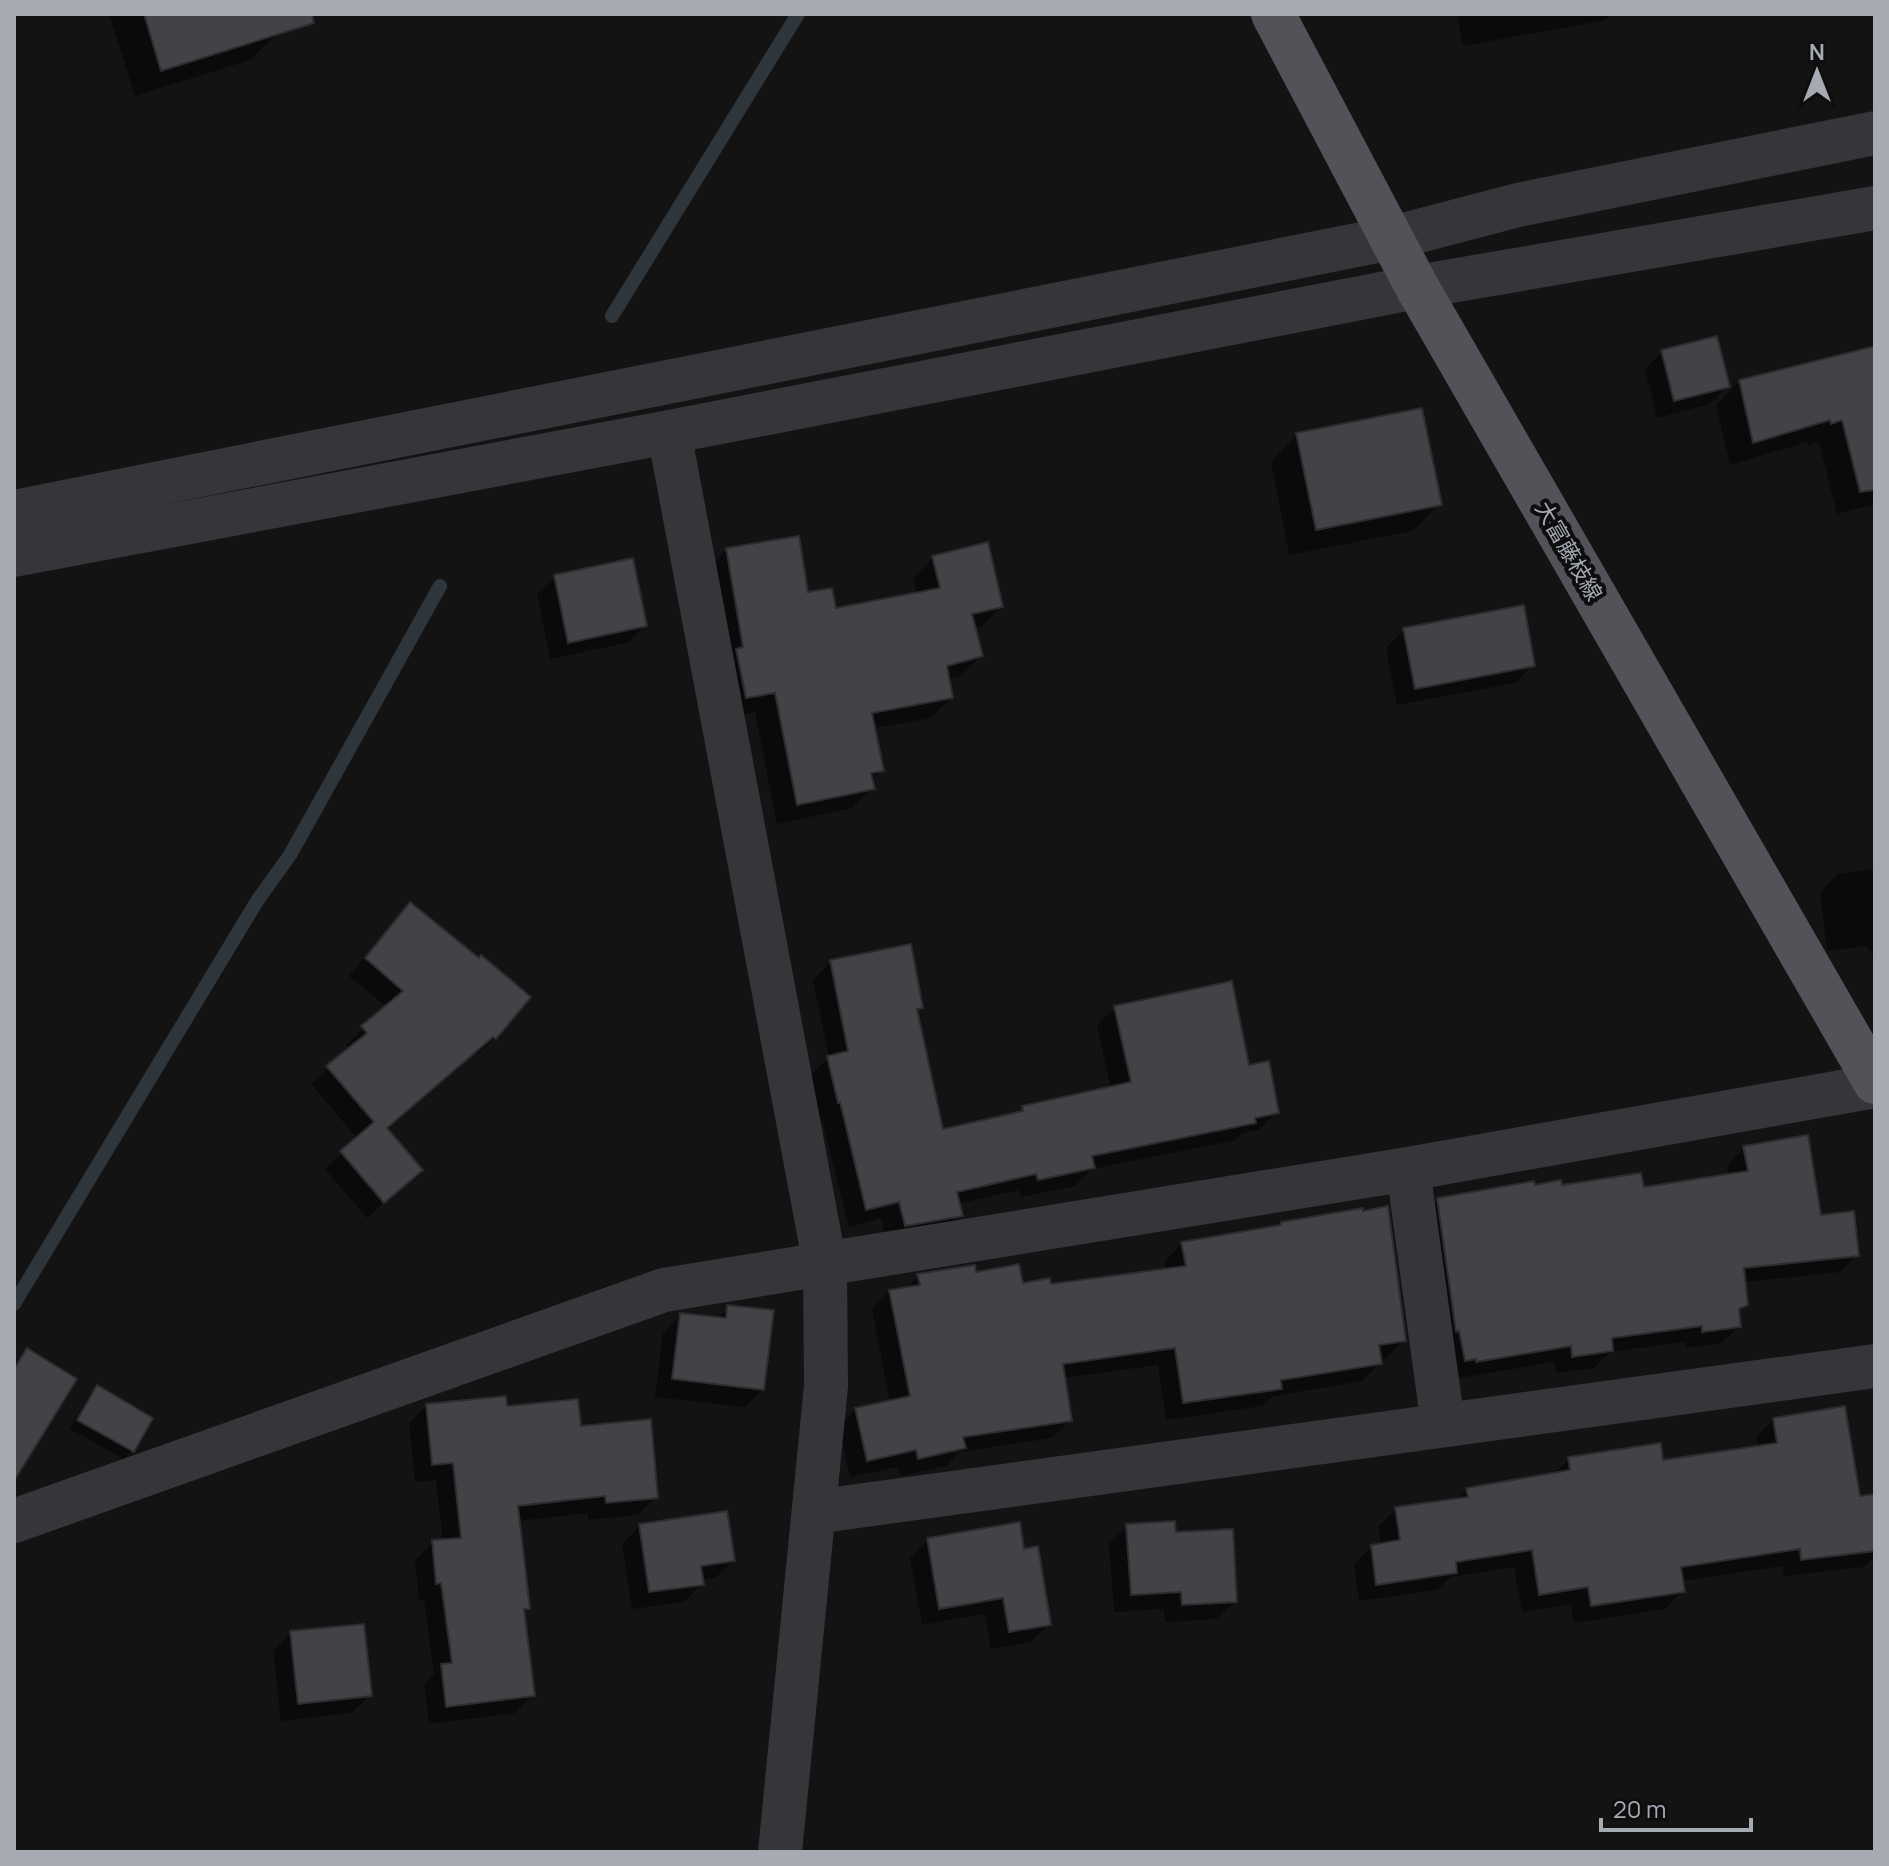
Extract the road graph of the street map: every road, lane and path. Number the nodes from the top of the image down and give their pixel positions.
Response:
1 (1273, 14) edge
2 (1875, 133) edge
3 (1875, 208) edge
4 (1392, 238) junction
5 (1417, 287) junction
6 (669, 432) junction
7 (14, 512) edge
8 (14, 555) edge
9 (1875, 1084) edge
10 (1408, 1169) junction
11 (825, 1265) junction
12 (1875, 1366) edge
13 (1443, 1425) junction
14 (814, 1512) junction
15 (14, 1521) edge
16 (780, 1852) edge

1 - 4 main road, 大富藤枝線
2 - 4 street
3 - 5 street
4 - 5 main road, 大富藤枝線
4 - 7 street
5 - 6 street
5 - 9 main road, 大富藤枝線
6 - 8 street
6 - 11 street
9 - 10 street
10 - 11 street
10 - 13 street
11 - 14 street
11 - 15 street
12 - 13 street
13 - 14 street
14 - 16 street

